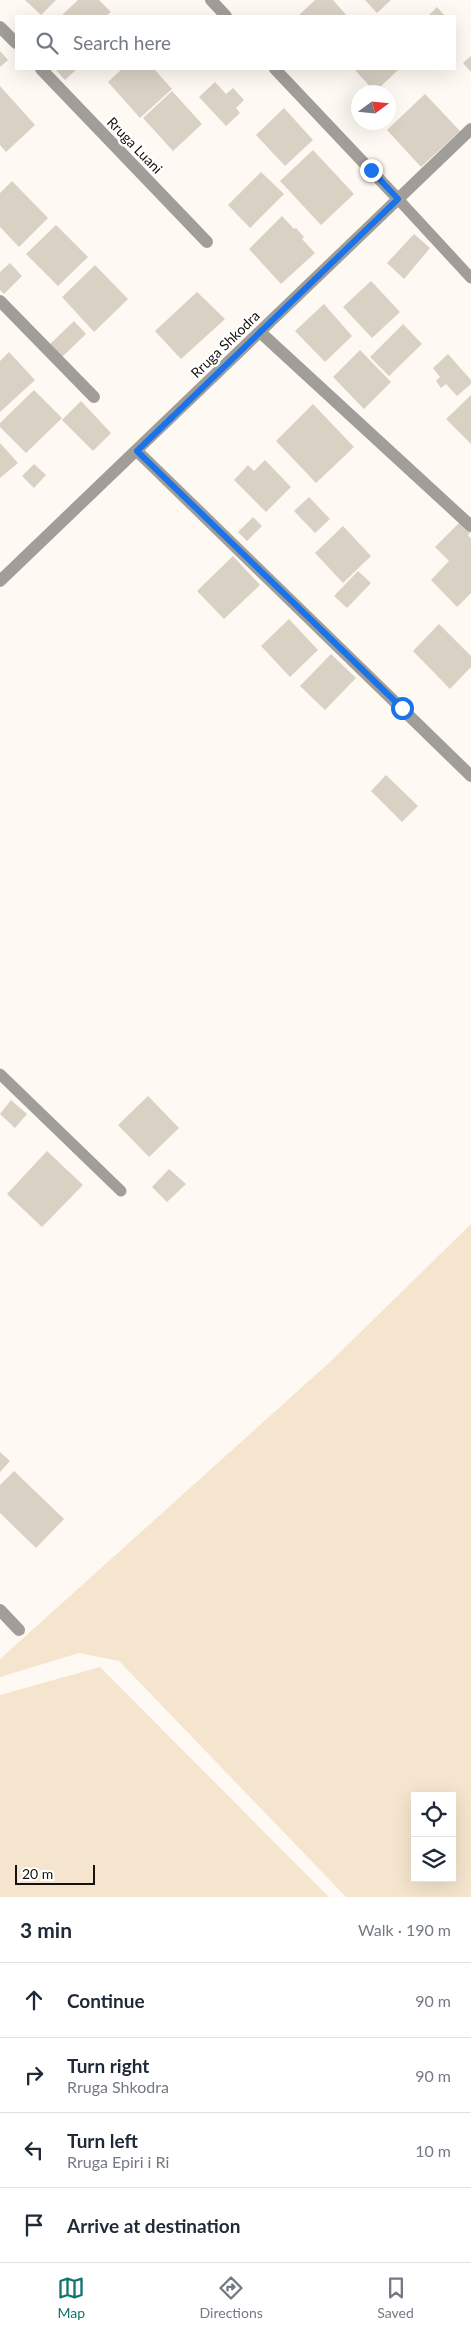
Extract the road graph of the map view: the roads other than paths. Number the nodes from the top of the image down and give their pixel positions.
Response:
1 (211, 0) edge
2 (225, 15) edge
3 (0, 26) edge
4 (15, 43) edge
5 (41, 70) edge
6 (276, 70) edge
7 (471, 129) edge
8 (398, 199) junction
9 (207, 242) dead end
10 (471, 278) edge
11 (0, 301) edge
12 (260, 332) junction
13 (94, 397) dead end
14 (137, 451) junction
15 (471, 526) edge
16 (1, 577) edge
17 (471, 776) edge
18 (0, 1074) edge
19 (120, 1191) dead end
20 (0, 1610) edge
21 (19, 1630) dead end

1 - 2 street
3 - 4 street
5 - 9 street, Rruga Luani
6 - 8 street
7 - 8 street, Rruga Shkodra
8 - 10 lane
8 - 12 street, Rruga Shkodra
11 - 13 street
12 - 14 street, Rruga Shkodra
12 - 15 street
14 - 16 street, Rruga Shkodra
14 - 17 street
18 - 19 lane
20 - 21 street

